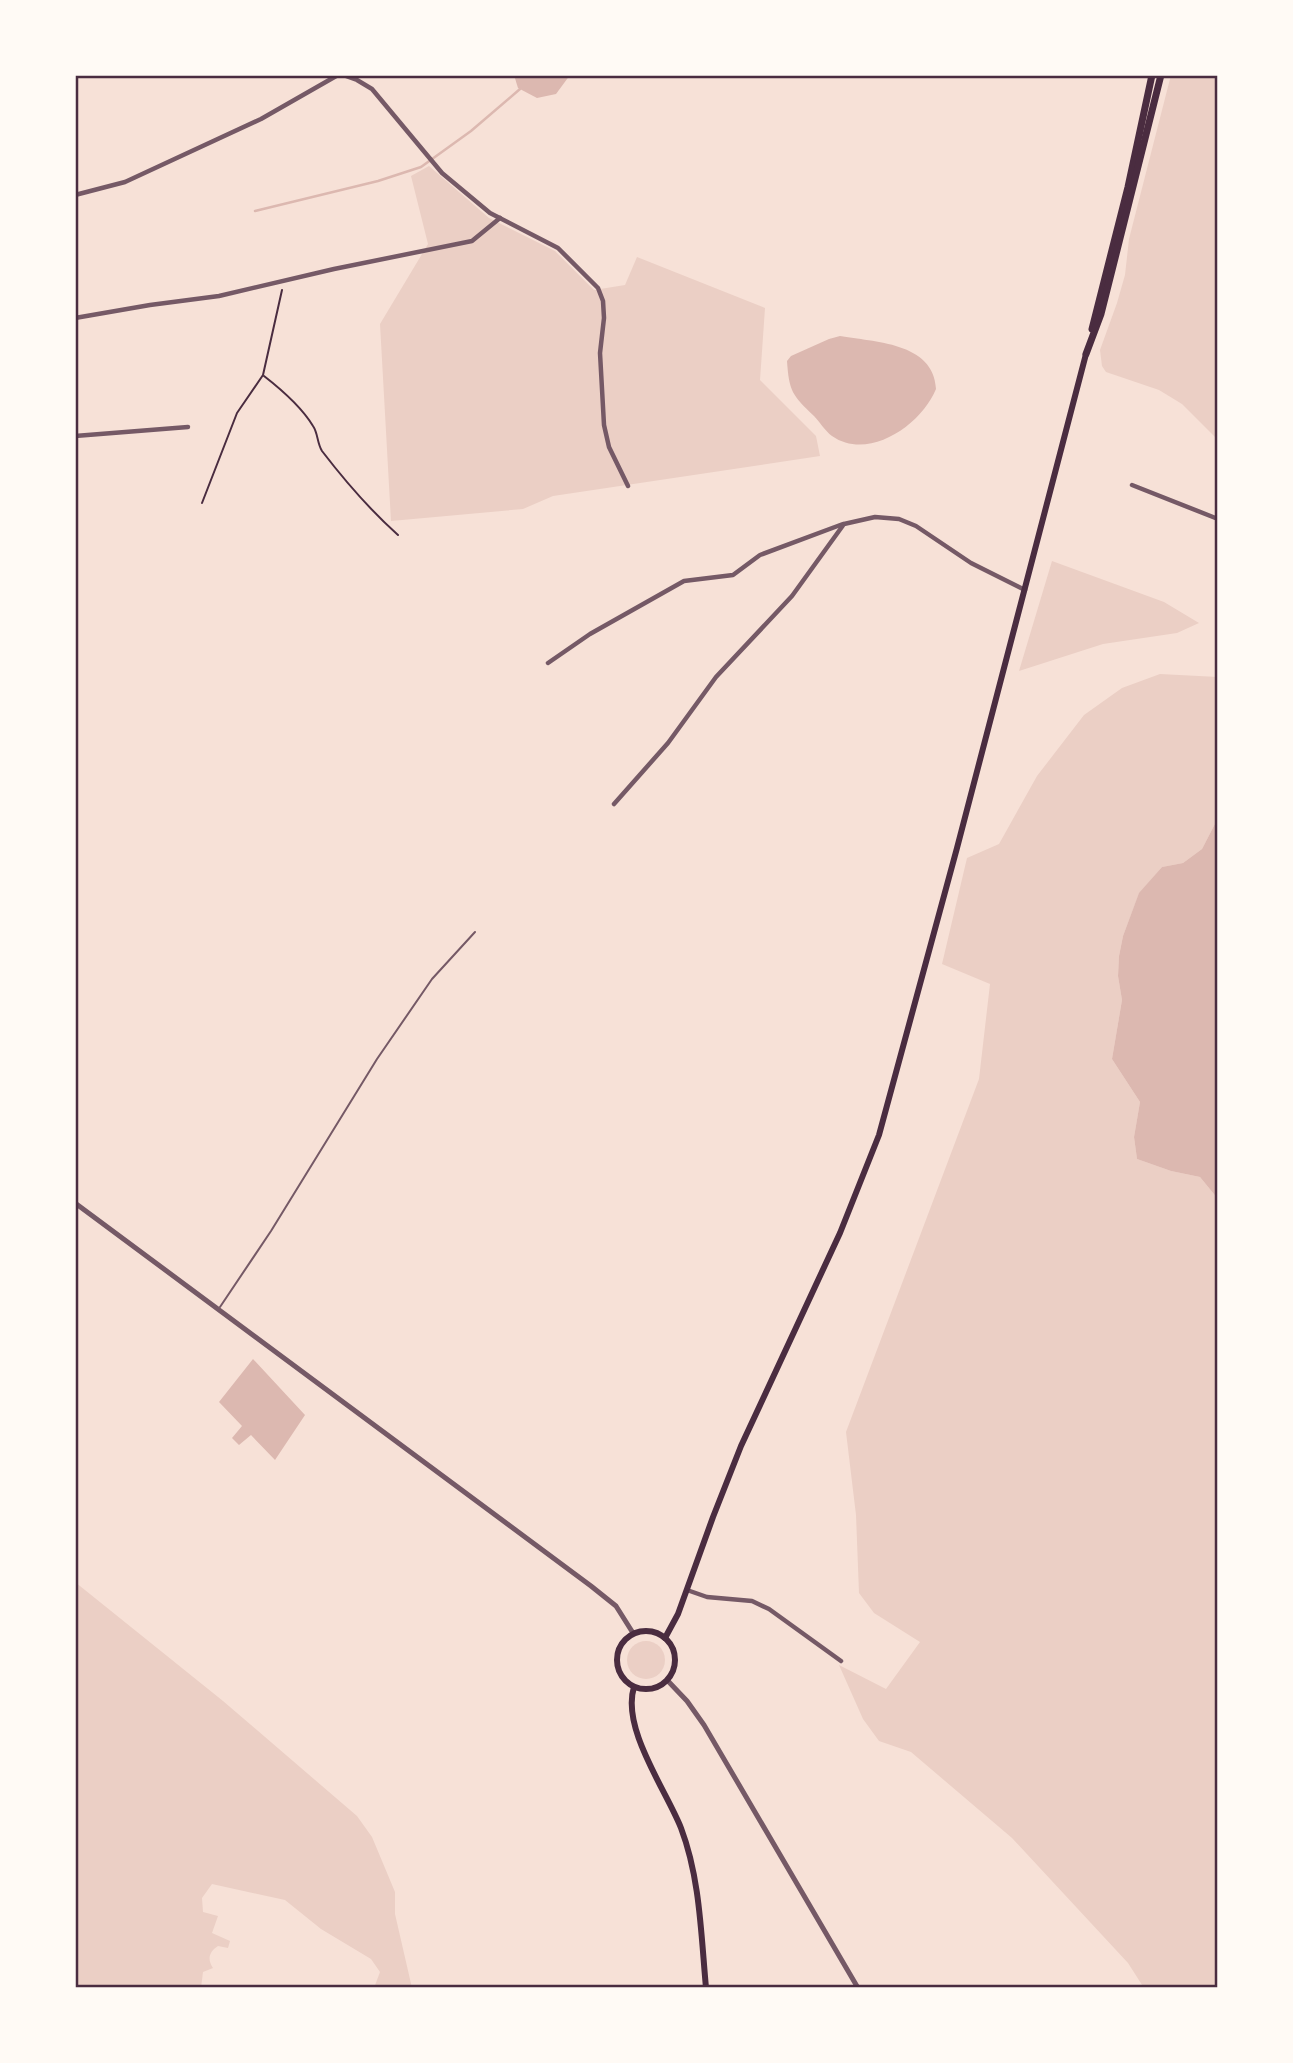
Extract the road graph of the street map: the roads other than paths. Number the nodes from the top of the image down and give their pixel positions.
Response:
1 (341, 75) edge
2 (1152, 75) edge
3 (1161, 75) edge
4 (75, 195) edge
5 (500, 218) junction
6 (75, 318) edge
7 (1086, 354) junction
8 (187, 426) dead end
9 (75, 436) edge
10 (1132, 485) dead end
11 (628, 486) dead end
12 (1218, 519) edge
13 (844, 524) junction
14 (1026, 590) junction
15 (548, 663) dead end
16 (614, 804) dead end
17 (475, 932) dead end
18 (75, 1203) edge
19 (219, 1309) junction
20 (687, 1590) junction
21 (633, 1633) junction
22 (665, 1638) junction
23 (841, 1661) dead end
24 (667, 1680) junction
25 (634, 1687) junction
26 (706, 1988) edge
27 (858, 1988) edge

1 - 4 street
1 - 5 street
2 - 7 highway
3 - 7 highway
5 - 6 street
5 - 11 street
7 - 14 main road
8 - 9 street
10 - 12 street
13 - 14 street
13 - 15 street
13 - 16 street
14 - 20 main road
17 - 19 lane
18 - 19 street
19 - 21 street
20 - 22 main road
20 - 23 street
21 - 22 main road
21 - 25 main road
22 - 24 main road
24 - 25 main road
24 - 27 street
25 - 26 main road

